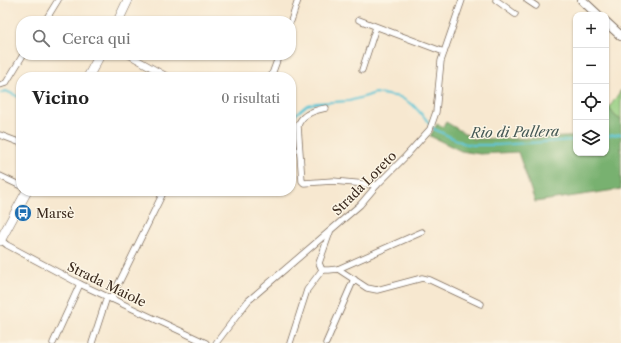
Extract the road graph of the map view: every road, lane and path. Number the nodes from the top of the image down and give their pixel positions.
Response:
1 (58, 0) edge
2 (128, 0) edge
3 (298, 0) edge
4 (462, 0) edge
5 (496, 0) edge
6 (527, 0) edge
7 (582, 0) edge
8 (536, 6) dead end
9 (595, 12) edge
10 (515, 14) dead end
11 (48, 16) edge
12 (120, 16) edge
13 (293, 16) edge
14 (359, 20) dead end
15 (609, 25) edge
16 (376, 27) junction
17 (621, 36) edge
18 (444, 52) junction
19 (20, 60) edge
20 (97, 60) edge
21 (138, 60) edge
22 (277, 60) edge
23 (362, 70) dead end
24 (91, 72) edge
25 (159, 72) edge
26 (273, 72) edge
27 (3, 84) edge
28 (326, 108) dead end
29 (0, 135) edge
30 (16, 142) edge
31 (0, 176) edge
32 (16, 184) edge
33 (377, 185) junction
34 (25, 196) edge
35 (161, 196) edge
36 (331, 230) junction
37 (422, 232) dead end
38 (0, 241) edge
39 (338, 268) junction
40 (322, 270) junction
41 (354, 279) junction
42 (80, 284) junction
43 (109, 298) junction
44 (481, 304) dead end
45 (53, 343) edge
46 (92, 343) edge
47 (206, 343) edge
48 (216, 343) edge
49 (290, 343) edge
50 (326, 343) edge

1 - 11 street
2 - 12 main road
3 - 13 street
4 - 18 street, Strada Loreto
5 - 10 street
6 - 8 street
7 - 9 street
14 - 16 street
15 - 17 street
16 - 18 street
16 - 23 street
18 - 33 street, Strada Loreto
19 - 27 street
20 - 24 main road
21 - 25 street
22 - 26 street
28 - 33 street
29 - 30 street
31 - 32 street
33 - 36 street, Strada Loreto
34 - 38 main road
35 - 43 street
36 - 40 street
36 - 48 street, Strada Loreto
37 - 39 street
38 - 42 street, Strada Maiole
39 - 40 street
39 - 41 street
40 - 49 street
41 - 44 street
41 - 50 street
42 - 43 street, Strada Maiole
42 - 45 street
43 - 46 street
43 - 47 street, Strada Maiole

